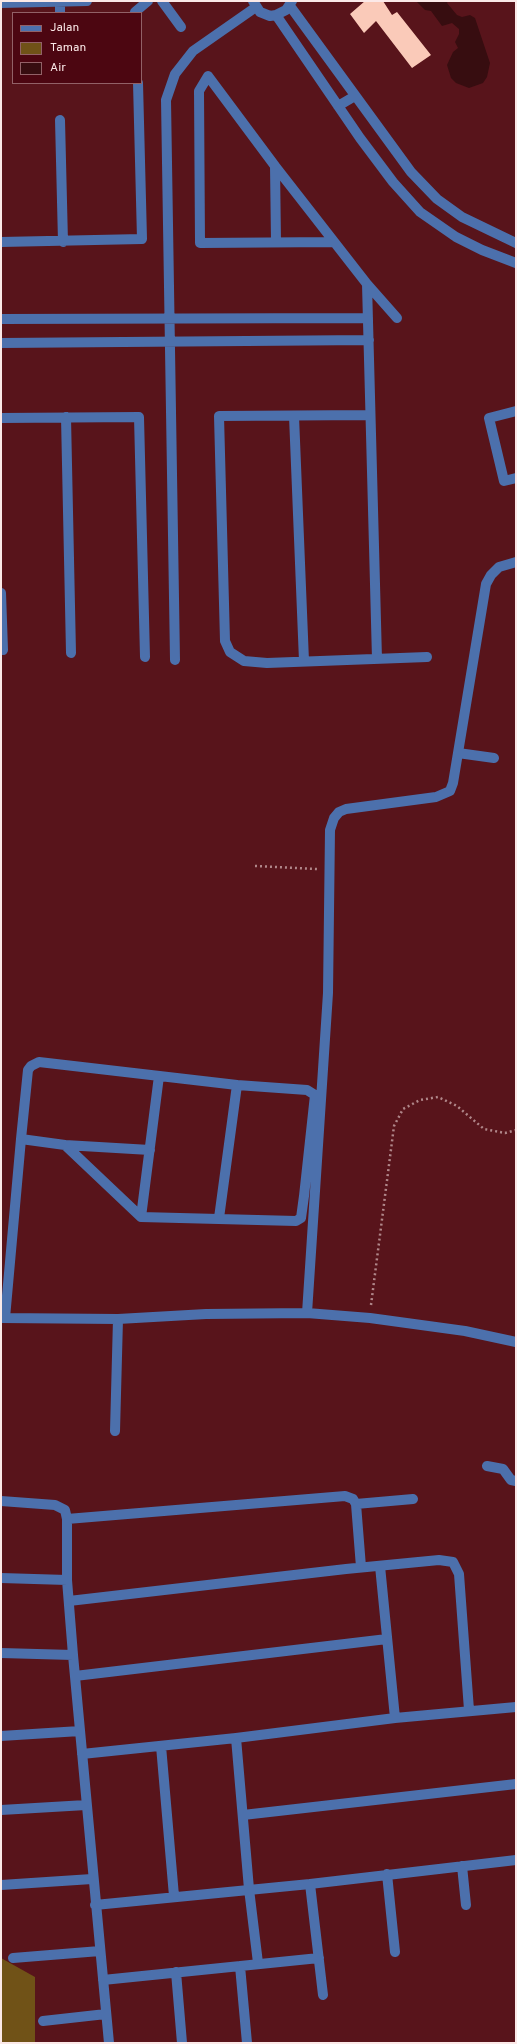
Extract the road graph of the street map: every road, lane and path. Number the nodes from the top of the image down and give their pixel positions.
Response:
1 (87, 1) edge
2 (135, 1) edge
3 (148, 1) edge
4 (162, 1) edge
5 (60, 2) edge
6 (1, 3) edge
7 (291, 3) edge
8 (254, 4) edge
9 (136, 12) edge
10 (137, 12) edge
11 (276, 16) junction
12 (181, 27) dead end
13 (138, 84) edge
14 (355, 96) junction
15 (338, 106) junction
16 (60, 120) dead end
17 (275, 166) junction
18 (1, 242) edge
19 (63, 242) junction
20 (276, 242) junction
21 (334, 242) junction
22 (516, 243) edge
23 (516, 263) edge
24 (367, 284) junction
25 (170, 318) junction
26 (368, 318) junction
27 (397, 318) dead end
28 (1, 319) edge
29 (368, 340) junction
30 (170, 341) junction
31 (1, 343) edge
32 (516, 411) edge
33 (370, 415) junction
34 (294, 416) junction
35 (66, 417) junction
36 (1, 418) edge
37 (516, 478) edge
38 (516, 562) edge
39 (1, 593) edge
40 (3, 650) dead end
41 (71, 653) dead end
42 (145, 657) dead end
43 (427, 657) dead end
44 (377, 658) junction
45 (174, 660) dead end
46 (304, 661) junction
47 (458, 754) junction
48 (494, 758) dead end
49 (256, 866) dead end
50 (329, 870) junction
51 (159, 1076) junction
52 (237, 1085) junction
53 (318, 1095) junction
54 (516, 1130) edge
55 (21, 1138) junction
56 (65, 1145) junction
57 (150, 1150) junction
58 (141, 1216) junction
59 (219, 1218) junction
60 (307, 1313) junction
61 (3, 1318) edge
62 (370, 1318) junction
63 (118, 1319) junction
64 (516, 1342) edge
65 (114, 1431) dead end
66 (487, 1466) dead end
67 (516, 1481) edge
68 (414, 1499) dead end
69 (1, 1501) edge
70 (356, 1504) junction
71 (67, 1519) junction
72 (380, 1566) junction
73 (361, 1568) junction
74 (1, 1578) edge
75 (67, 1580) junction
76 (69, 1601) junction
77 (387, 1639) junction
78 (4, 1654) edge
79 (73, 1655) junction
80 (75, 1676) junction
81 (516, 1707) edge
82 (469, 1710) junction
83 (395, 1718) junction
84 (80, 1731) junction
85 (1, 1736) edge
86 (236, 1738) junction
87 (161, 1746) junction
88 (82, 1754) junction
89 (516, 1784) edge
90 (86, 1805) junction
91 (1, 1810) edge
92 (243, 1816) junction
93 (516, 1860) edge
94 (462, 1866) junction
95 (387, 1874) junction
96 (92, 1879) junction
97 (310, 1884) junction
98 (1, 1885) edge
99 (249, 1889) junction
100 (174, 1896) junction
101 (95, 1905) junction
102 (466, 1906) dead end
103 (100, 1951) junction
104 (394, 1952) dead end
105 (13, 1958) dead end
106 (319, 1958) junction
107 (258, 1963) junction
108 (240, 1966) junction
109 (176, 1972) junction
110 (103, 1980) junction
111 (323, 1996) dead end
112 (106, 2014) junction
113 (43, 2021) dead end
114 (109, 2043) edge
115 (182, 2043) edge
116 (247, 2043) edge

1 - 5 street
2 - 9 street
3 - 10 street
4 - 12 street
5 - 6 street
7 - 11 street
7 - 14 street
8 - 11 street
8 - 25 street
11 - 15 street
13 - 19 street
14 - 15 street
14 - 22 street
15 - 23 street
16 - 19 street
17 - 20 street
17 - 20 street
17 - 21 street
18 - 19 street
20 - 21 street
21 - 24 street
24 - 26 street
24 - 27 street
25 - 26 street
25 - 28 street
25 - 30 street
26 - 29 street
29 - 30 street
29 - 33 street
30 - 31 street
30 - 45 street
32 - 37 street
33 - 34 street
33 - 44 street
34 - 46 street
34 - 46 street
35 - 36 street
35 - 41 street
35 - 42 street
38 - 47 street
39 - 40 street
43 - 44 street
44 - 46 street
47 - 48 street
47 - 50 street
49 - 50 path
50 - 53 street
51 - 52 street
51 - 55 street
51 - 57 street
52 - 53 street
52 - 59 street
53 - 59 street
53 - 60 street
54 - 62 path
55 - 56 street
55 - 61 street
56 - 57 street
56 - 58 street
57 - 58 street
58 - 59 street
60 - 62 street
60 - 63 street
61 - 63 street
62 - 64 street
63 - 65 street
66 - 67 street
68 - 70 street
69 - 71 street
70 - 71 street
70 - 73 street
71 - 75 street
72 - 73 street
72 - 77 street
72 - 82 street
73 - 76 street
74 - 75 street
75 - 76 street
76 - 79 street
77 - 80 street
77 - 83 street
78 - 79 street
79 - 80 street
80 - 84 street
81 - 82 street
82 - 83 street
83 - 86 street
84 - 85 street
84 - 88 street
86 - 87 street
86 - 92 street
87 - 88 street
87 - 100 street
88 - 90 street
89 - 92 street
90 - 91 street
90 - 96 street
92 - 99 street
93 - 94 street
94 - 95 street
94 - 102 street
95 - 97 street
95 - 104 street
96 - 98 street
96 - 101 street
97 - 99 street
97 - 106 street
99 - 100 street
99 - 107 street
100 - 101 street
101 - 103 street
103 - 105 street
103 - 110 street
106 - 107 street
106 - 111 street
107 - 108 street
108 - 109 street
108 - 116 street
109 - 110 street
109 - 115 street
110 - 112 street
112 - 113 street
112 - 114 street

